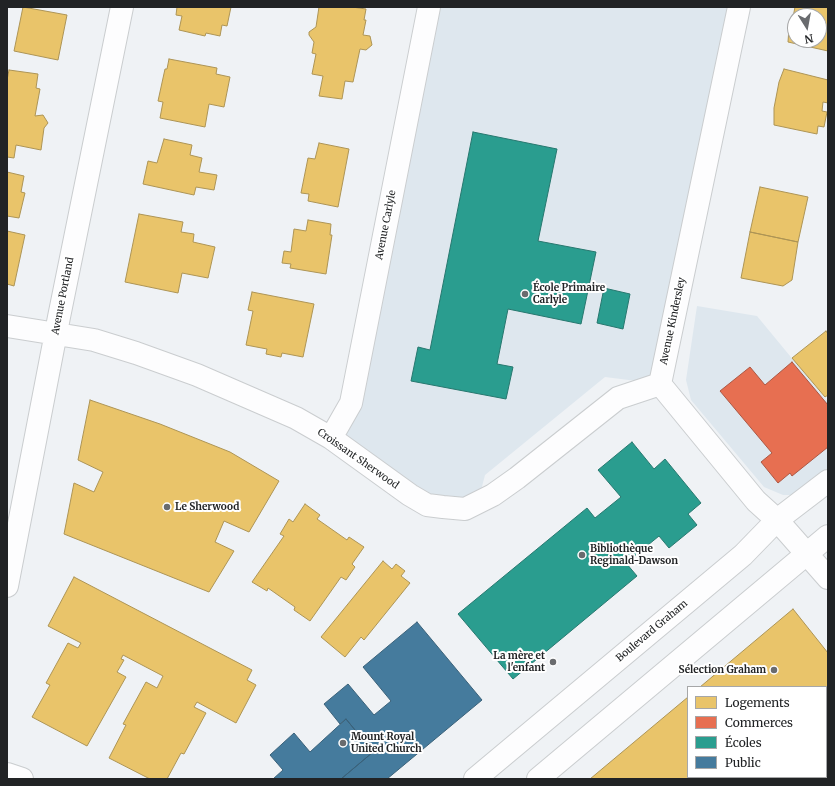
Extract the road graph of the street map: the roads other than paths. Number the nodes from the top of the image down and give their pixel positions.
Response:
1 (122, 7) edge
2 (429, 7) edge
3 (739, 7) edge
4 (7, 326) edge
5 (56, 333) junction
6 (660, 384) junction
7 (331, 438) junction
8 (828, 481) edge
9 (777, 520) junction
10 (828, 536) edge
11 (807, 554) junction
12 (828, 578) edge
13 (7, 586) edge
14 (7, 774) edge
15 (22, 779) edge
16 (475, 779) edge
17 (538, 779) edge

1 - 5 street, Avenue Portland
2 - 7 street, Avenue Carlyle
3 - 6 street, Avenue Kindersley
4 - 5 street, Croissant Sherwood
5 - 7 street, Croissant Sherwood
5 - 13 street, Avenue Portland
6 - 7 street, Croissant Sherwood
6 - 9 street
8 - 9 street, Boulevard Graham
9 - 11 street
9 - 16 street, Boulevard Graham
10 - 11 street
11 - 12 street
11 - 17 street
14 - 15 street

